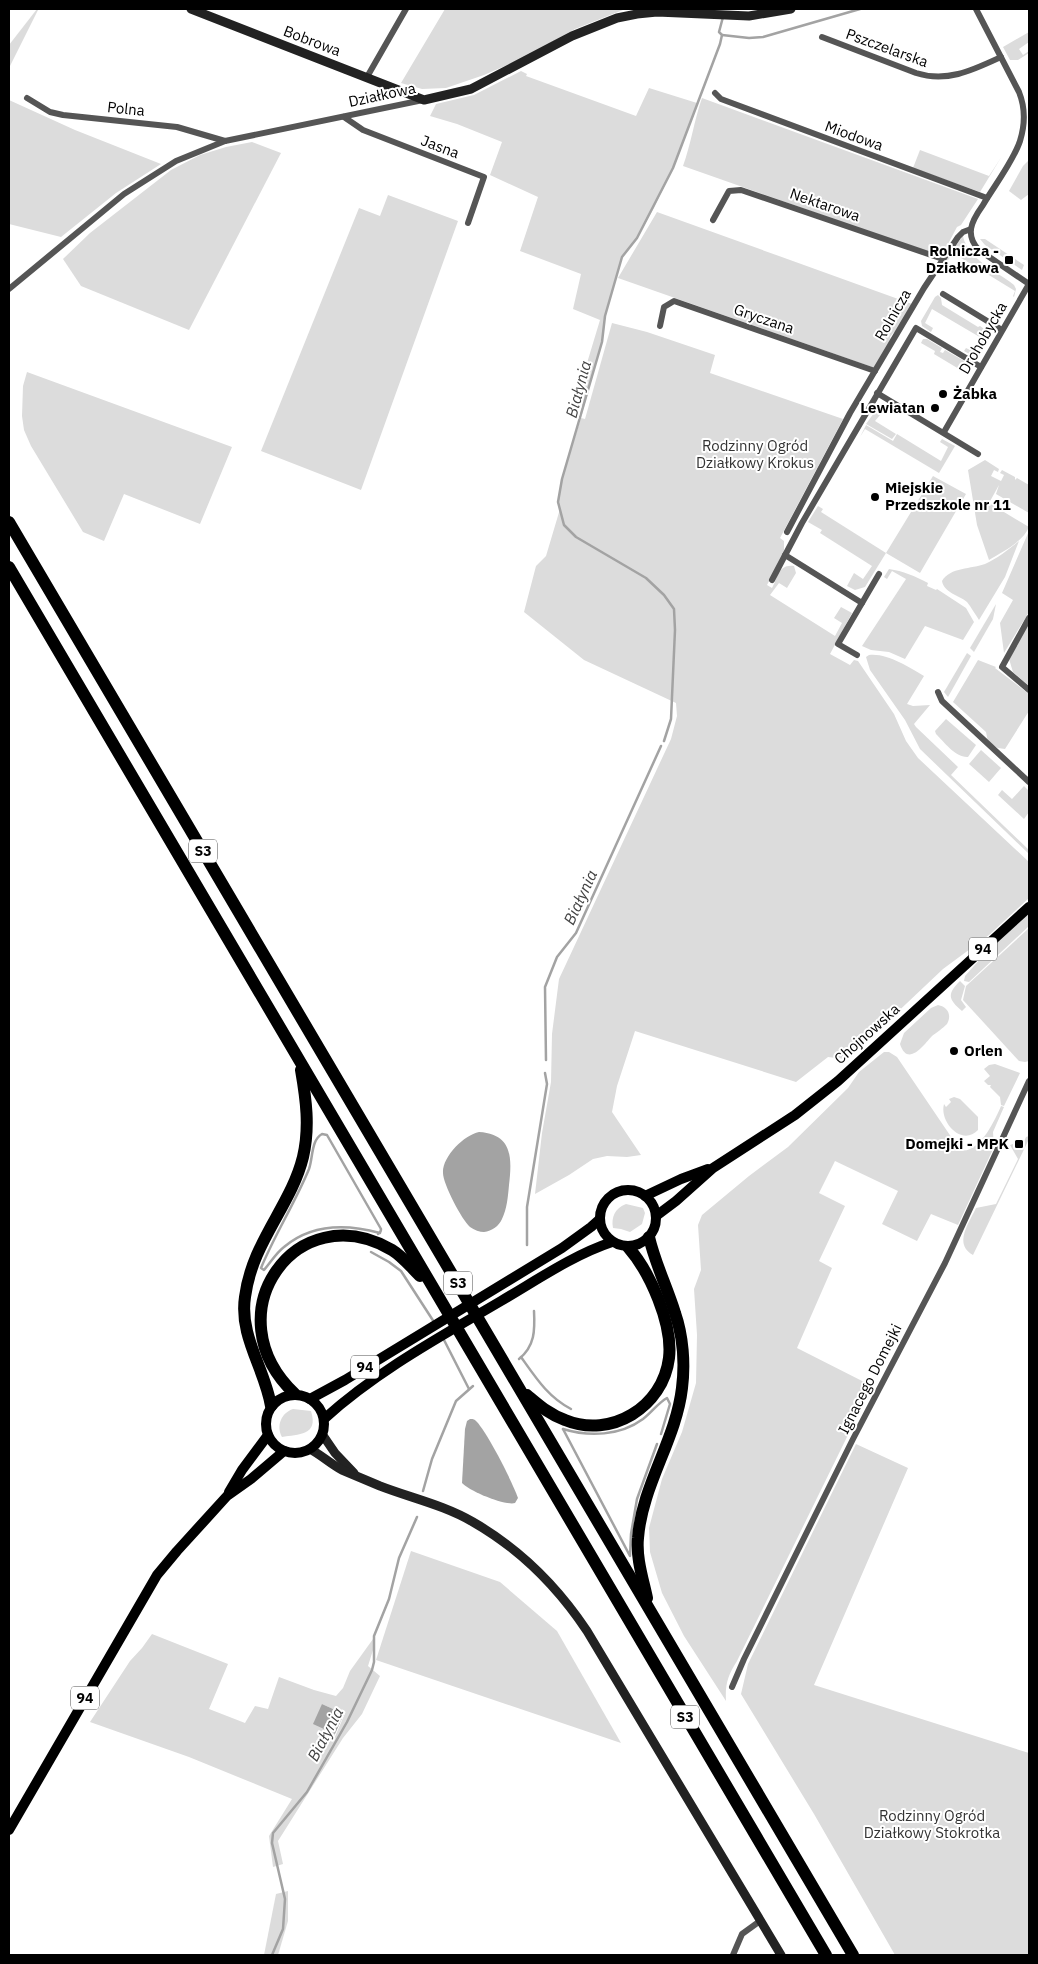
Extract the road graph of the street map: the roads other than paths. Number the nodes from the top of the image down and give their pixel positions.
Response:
1 (191, 9) edge
2 (406, 9) edge
3 (791, 9) edge
4 (976, 9) edge
5 (822, 37) dead end
6 (1001, 57) junction
7 (367, 77) junction
8 (715, 93) dead end
9 (27, 98) dead end
10 (424, 100) junction
11 (344, 117) junction
12 (225, 141) junction
13 (987, 198) junction
14 (713, 220) dead end
15 (468, 223) dead end
16 (971, 229) junction
17 (943, 259) junction
18 (1029, 284) edge
19 (9, 289) edge
20 (944, 294) dead end
21 (660, 326) dead end
22 (1002, 330) junction
23 (981, 367) junction
24 (875, 371) junction
25 (866, 387) junction
26 (879, 391) junction
27 (944, 432) junction
28 (978, 454) dead end
29 (9, 522) edge
30 (787, 532) dead end
31 (785, 556) junction
32 (9, 567) edge
33 (879, 574) dead end
34 (772, 580) dead end
35 (862, 604) junction
36 (1029, 618) edge
37 (857, 655) dead end
38 (1029, 690) edge
39 (938, 692) dead end
40 (1029, 782) edge
41 (1029, 907) edge
42 (300, 1062) junction
43 (1029, 1081) edge
44 (713, 1168) junction
45 (645, 1196) junction
46 (656, 1216) junction
47 (600, 1219) junction
48 (649, 1237) junction
49 (612, 1242) junction
50 (628, 1247) junction
51 (436, 1294) junction
52 (518, 1386) junction
53 (294, 1394) junction
54 (310, 1399) junction
55 (271, 1406) junction
56 (324, 1418) junction
57 (322, 1434) junction
58 (268, 1435) junction
59 (310, 1449) junction
60 (284, 1451) junction
61 (356, 1475) junction
62 (227, 1496) junction
63 (650, 1610) junction
64 (732, 1687) dead end
65 (9, 1830) edge
66 (760, 1921) junction
67 (734, 1955) edge
68 (781, 1955) edge
69 (826, 1955) edge
70 (853, 1955) edge

1 - 7 main road, Bobrowa
2 - 7 street
3 - 10 main road, Działkowa
4 - 6 street, Rolnicza
5 - 6 street, Pszczelarska
6 - 13 street, Rolnicza
7 - 10 main road, Bobrowa
8 - 13 street, Miodowa
9 - 12 street, Polna
10 - 11 street, Działkowa
11 - 12 street, Działkowa
11 - 15 street, Jasna
12 - 19 street, Działkowa
13 - 16 street, Rolnicza
14 - 17 street, Nektarowa
16 - 17 street, Rolnicza
16 - 18 street
17 - 24 street, Rolnicza
18 - 22 street, Drohobycka
20 - 22 street
21 - 24 street, Gryczana
22 - 23 street, Drohobycka
23 - 26 street
23 - 27 street, Drohobycka
24 - 25 street, Rolnicza
25 - 26 street
25 - 30 street, Rolnicza
26 - 27 street
26 - 31 street
27 - 28 street
29 - 52 highway, S3
31 - 34 street
31 - 35 street
32 - 42 highway, S3
33 - 35 street
35 - 37 street
36 - 38 street
39 - 40 street
41 - 44 main road, Chojnowska / 94
42 - 51 highway, S3
42 - 55 highway
43 - 64 street, Ignacego Domejki
44 - 45 main road, Chojnowska / 94
44 - 46 main road, Chojnowska / 94
45 - 46 main road
45 - 47 main road, 94
46 - 48 main road
47 - 49 main road
47 - 54 main road, 94
48 - 50 main road
48 - 63 highway
49 - 50 main road
49 - 56 main road, 94
50 - 52 highway
51 - 53 highway
51 - 69 highway, S3
52 - 63 highway, S3
53 - 54 main road
53 - 55 main road
54 - 56 main road
55 - 58 main road
56 - 57 main road
57 - 59 main road
57 - 61 main road
58 - 60 main road
58 - 62 main road, 94
59 - 60 main road
59 - 61 main road
60 - 62 main road, 94
61 - 66 main road
62 - 65 main road, 94
63 - 70 highway, S3
66 - 67 street
66 - 68 main road

